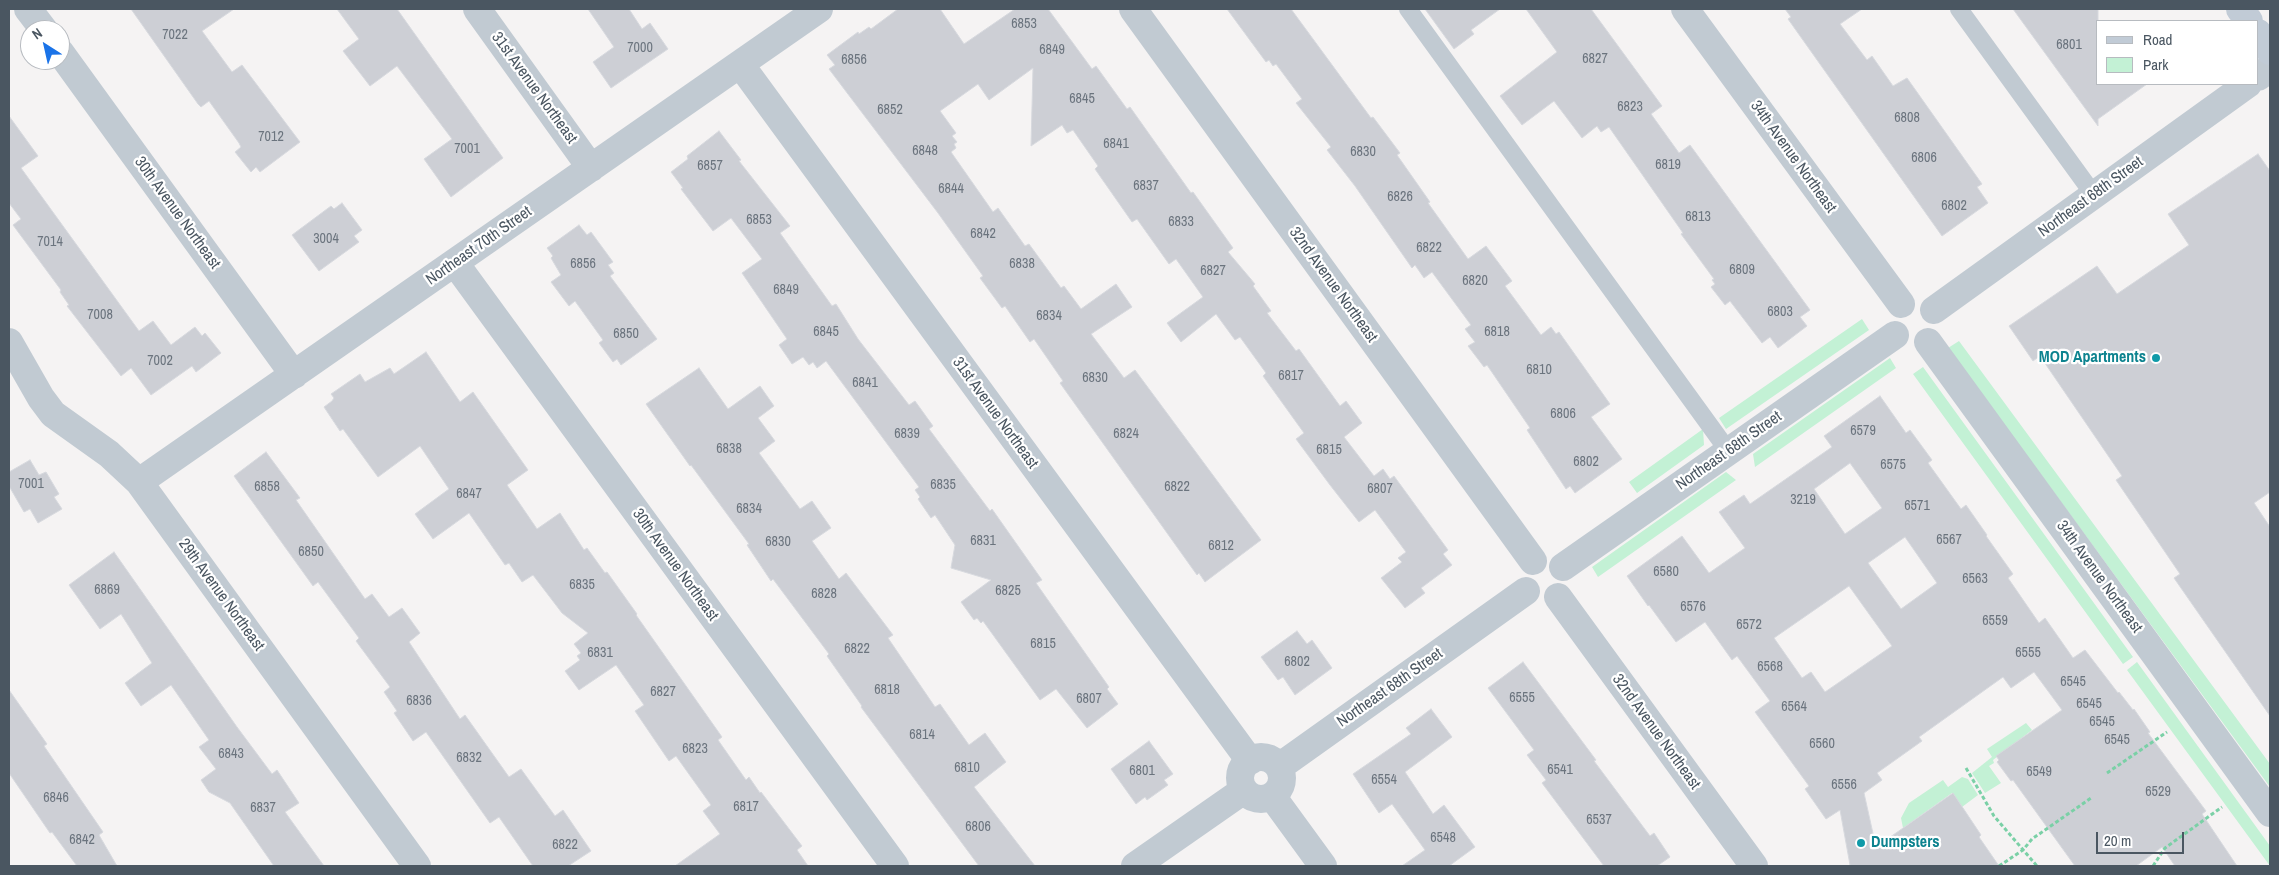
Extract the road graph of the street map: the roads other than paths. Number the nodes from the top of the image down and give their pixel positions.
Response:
1 (28, 9) edge
2 (477, 9) edge
3 (819, 9) edge
4 (1133, 9) edge
5 (1408, 9) edge
6 (1685, 9) edge
7 (1959, 9) edge
8 (2240, 9) edge
9 (36, 20) edge
10 (2248, 20) edge
11 (2259, 34) edge
12 (2270, 50) edge
13 (740, 64) junction
14 (70, 66) edge
15 (2270, 68) edge
16 (2259, 76) edge
17 (2247, 85) edge
18 (591, 168) junction
19 (2094, 195) junction
20 (455, 263) junction
21 (1901, 304) junction
22 (1934, 310) junction
23 (1895, 335) junction
24 (9, 342) edge
25 (1928, 342) junction
26 (294, 375) junction
27 (1729, 452) junction
28 (139, 482) junction
29 (1533, 561) junction
30 (1563, 567) junction
31 (1526, 591) junction
32 (1558, 597) junction
33 (1250, 761) junction
34 (1279, 767) junction
35 (1244, 790) junction
36 (1272, 796) junction
37 (2270, 813) edge
38 (417, 866) edge
39 (895, 866) edge
40 (1135, 866) edge
41 (1323, 866) edge
42 (1754, 866) edge

1 - 9 street
2 - 18 street, 31st Avenue Northeast
3 - 13 street, Northeast 70th Street
4 - 29 street, 32nd Avenue Northeast
5 - 27 lane
6 - 21 street, 34th Avenue Northeast
7 - 19 lane
8 - 10 main road
11 - 12 main road
13 - 18 street, Northeast 70th Street
13 - 33 street, 31st Avenue Northeast
14 - 26 street, 30th Avenue Northeast
15 - 16 street
17 - 19 street, Northeast 68th Street
18 - 20 street, Northeast 70th Street
19 - 22 street, Northeast 68th Street
20 - 26 street, Northeast 70th Street
20 - 39 street, 30th Avenue Northeast
21 - 22 street
21 - 23 street
22 - 25 street
23 - 25 street
23 - 27 street, Northeast 68th Street
24 - 28 street, 29th Avenue Northeast
25 - 37 street, 34th Avenue Northeast
26 - 28 street, Northeast 70th Street
27 - 30 street, Northeast 68th Street
28 - 38 street, 29th Avenue Northeast
29 - 30 street
29 - 31 street
30 - 32 street
31 - 32 street
31 - 34 street, Northeast 68th Street
32 - 42 street, 32nd Avenue Northeast
33 - 34 street
33 - 35 street
34 - 36 street
35 - 36 street
35 - 40 street
36 - 41 street

